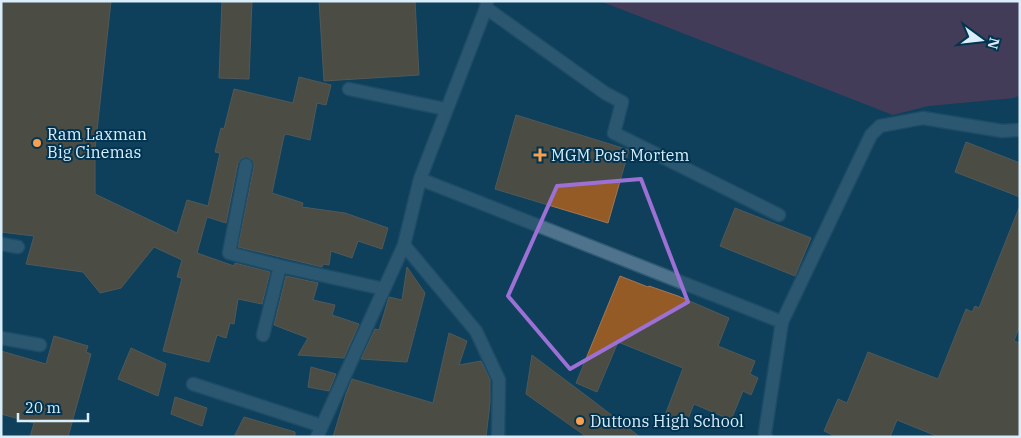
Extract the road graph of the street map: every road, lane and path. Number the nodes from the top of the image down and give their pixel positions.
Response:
1 (487, 4) edge
2 (349, 89) dead end
3 (446, 109) junction
4 (1020, 130) edge
5 (246, 165) dead end
6 (420, 179) junction
7 (778, 216) dead end
8 (1, 244) edge
9 (404, 244) junction
10 (18, 247) dead end
11 (280, 266) junction
12 (384, 289) junction
13 (782, 322) junction
14 (263, 335) dead end
15 (1, 338) edge
16 (40, 345) dead end
17 (194, 384) dead end
18 (319, 431) edge
19 (498, 437) edge
20 (766, 437) edge

1 - 3 street
1 - 7 street
2 - 3 street
3 - 6 street
4 - 13 street
5 - 11 street
6 - 9 street
6 - 13 street
8 - 10 street
9 - 12 street
9 - 19 street
11 - 12 street
11 - 14 street
12 - 18 street
13 - 20 street
15 - 16 street
17 - 18 street

